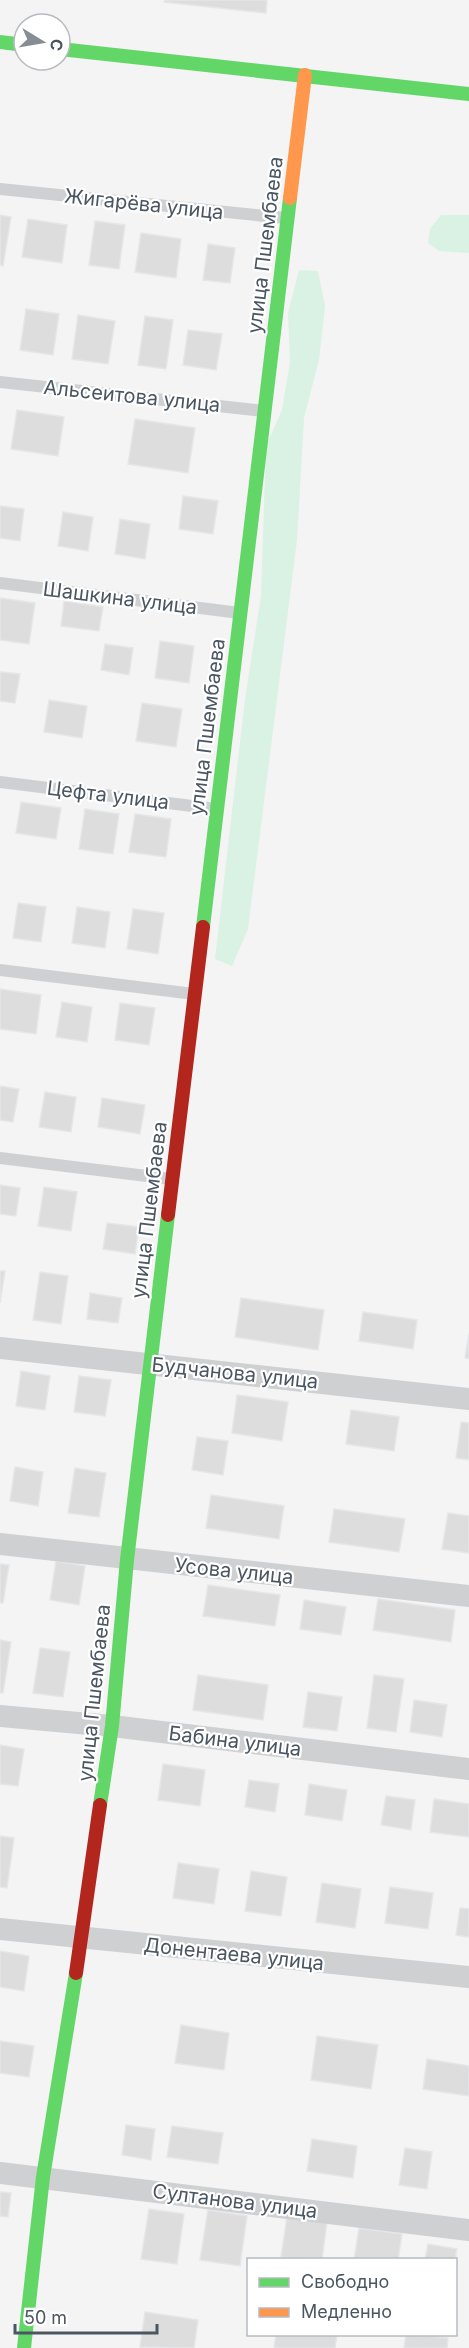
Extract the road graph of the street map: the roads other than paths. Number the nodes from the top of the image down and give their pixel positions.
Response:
1 (72, 49) edge
2 (305, 75) junction
3 (469, 94) edge
4 (0, 189) edge
5 (288, 219) junction
6 (0, 382) edge
7 (265, 411) junction
8 (0, 583) edge
9 (241, 613) junction
10 (0, 782) edge
11 (217, 809) junction
12 (0, 970) edge
13 (195, 994) junction
14 (0, 1158) edge
15 (173, 1179) junction
16 (0, 1348) edge
17 (151, 1364) junction
18 (469, 1399) edge
19 (0, 1544) edge
20 (127, 1560) junction
21 (469, 1596) edge
22 (0, 1716) edge
23 (112, 1726) junction
24 (469, 1769) edge
25 (0, 1929) edge
26 (81, 1939) junction
27 (469, 1977) edge
28 (0, 2172) edge
29 (43, 2177) junction
30 (469, 2230) edge
31 (24, 2348) edge

1 - 2 street
2 - 3 street
2 - 5 street, улица Пшембаева
4 - 5 lane, Жигарёва улица
5 - 7 street, улица Пшембаева
6 - 7 lane, Альсеитова улица
7 - 9 street, улица Пшембаева
8 - 9 lane, Шашкина улица
9 - 11 street, улица Пшембаева
10 - 11 lane, Цефта улица
11 - 13 street, улица Пшембаева
12 - 13 lane
13 - 15 street, улица Пшембаева
14 - 15 lane
15 - 17 street, улица Пшембаева
16 - 17 street, Будчанова улица
17 - 18 street, Будчанова улица
17 - 20 street, улица Пшембаева
19 - 20 street, Усова улица
20 - 21 street, Усова улица
20 - 23 street, улица Пшембаева
22 - 23 street, Бабина улица
23 - 24 street, Бабина улица
23 - 26 street, улица Пшембаева
25 - 26 street, Донентаева улица
26 - 27 street, Донентаева улица
26 - 29 street, улица Пшембаева
28 - 29 street, Султанова улица
29 - 30 street, Султанова улица
29 - 31 street, улица Пшембаева

